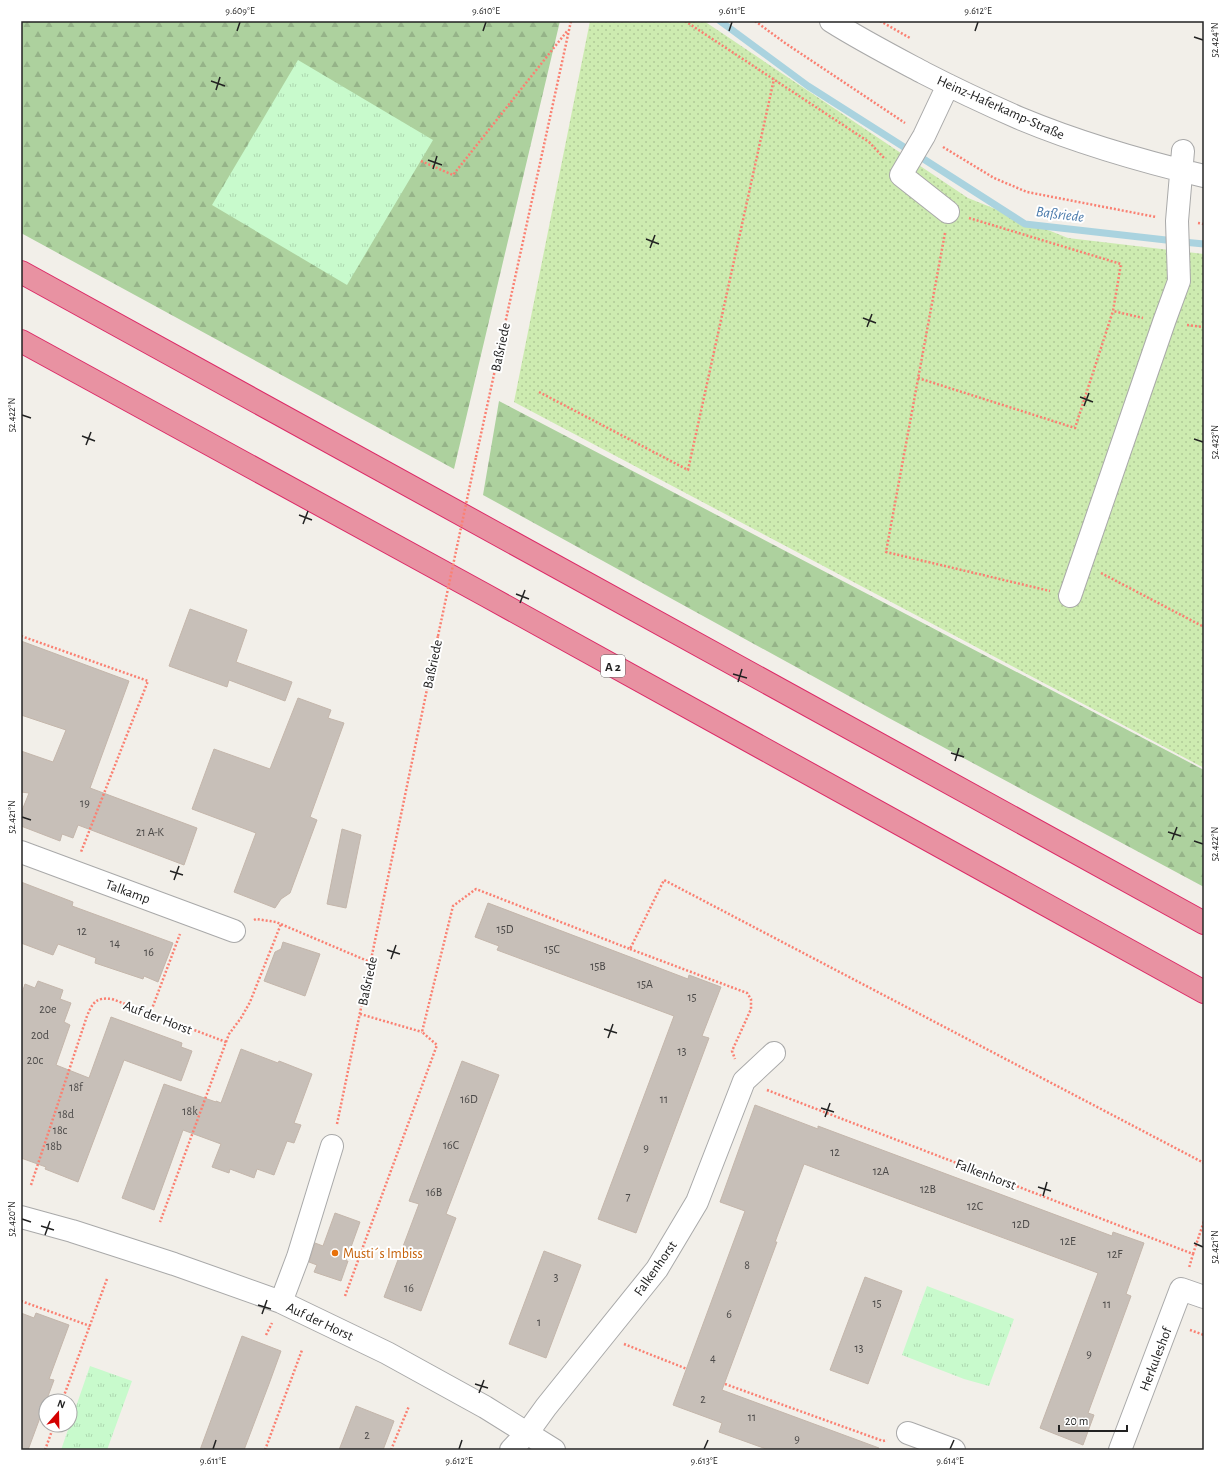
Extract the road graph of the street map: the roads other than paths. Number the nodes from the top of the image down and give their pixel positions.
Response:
1 (831, 21) edge
2 (948, 85) junction
3 (1182, 161) junction
4 (1204, 176) edge
5 (948, 212) road end
6 (21, 272) edge
7 (21, 341) edge
8 (1070, 596) road end
9 (21, 852) edge
10 (1204, 923) edge
11 (234, 931) road end
12 (1204, 992) edge
13 (774, 1053) dead end
14 (332, 1146) road end
15 (21, 1217) edge
16 (1204, 1297) edge
17 (281, 1302) junction
18 (528, 1432) junction
19 (908, 1433) road end
20 (511, 1450) edge
21 (554, 1450) edge
22 (954, 1450) edge
23 (1120, 1450) edge

1 - 2 street, Heinz-Haferkamp-Straße
2 - 3 street, Heinz-Haferkamp-Straße
2 - 5 street
3 - 4 street, Heinz-Haferkamp-Straße
3 - 8 street
6 - 10 highway
7 - 12 highway, A 2
9 - 11 street, Talkamp
13 - 18 street, Falkenhorst
14 - 17 street
15 - 17 street, Auf der Horst
16 - 23 street, Herkuleshof
17 - 18 street, Auf der Horst
18 - 20 street, Falkenhorst
18 - 21 street, Auf der Horst
19 - 22 street

